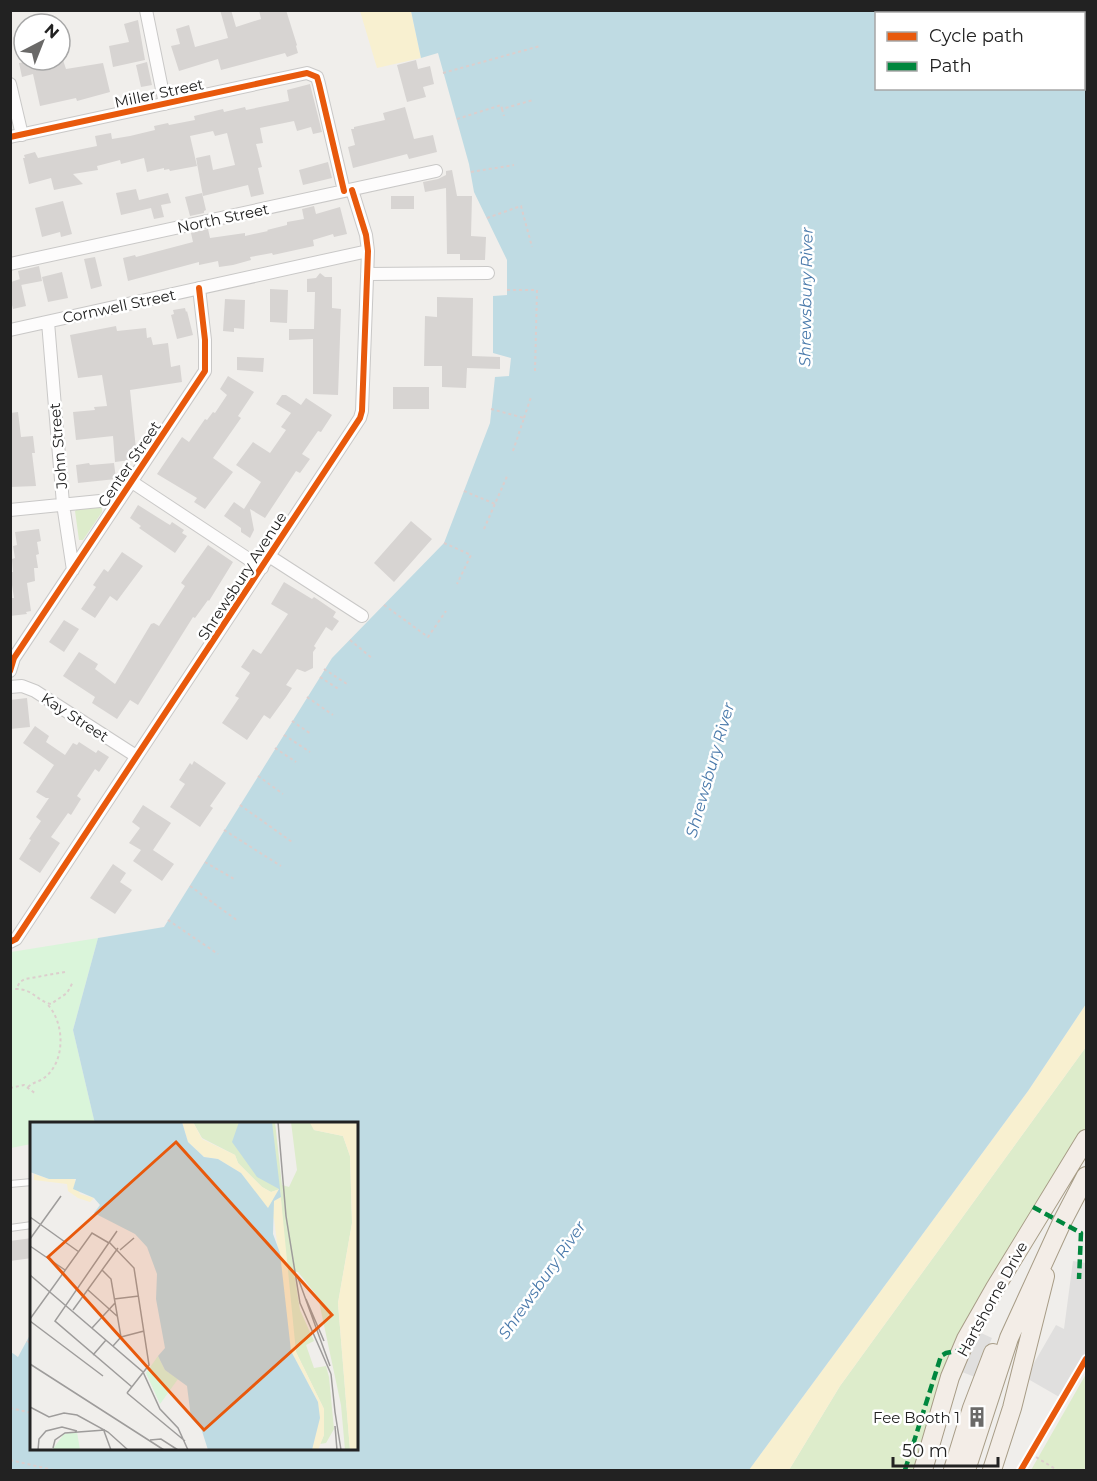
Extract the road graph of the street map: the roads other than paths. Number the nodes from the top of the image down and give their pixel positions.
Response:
1 (146, 10) edge
2 (312, 74) joint
3 (10, 84) edge
4 (165, 104) junction
5 (16, 136) edge
6 (436, 171) dead end
7 (348, 191) junction
8 (368, 251) junction
9 (10, 264) edge
10 (488, 273) dead end
11 (368, 274) junction
12 (199, 288) junction
13 (48, 322) junction
14 (10, 330) edge
15 (132, 482) junction
16 (120, 499) junction
17 (63, 504) junction
18 (10, 510) edge
19 (269, 556) junction
20 (262, 568) junction
21 (73, 570) junction
22 (362, 616) dead end
23 (10, 671) edge
24 (10, 687) edge
25 (136, 756) junction
26 (13, 940) edge
27 (1086, 1139) edge
28 (1086, 1176) edge
29 (30, 1182) edge
30 (10, 1184) edge
31 (30, 1225) edge
32 (10, 1228) edge
33 (1051, 1245) junction
34 (962, 1350) junction
35 (989, 1362) junction
36 (934, 1429) junction
37 (963, 1437) junction
38 (923, 1470) edge
39 (953, 1470) edge
40 (966, 1470) edge
41 (978, 1470) edge
42 (992, 1470) edge

1 - 4 street
2 - 4 street, Miller Street
2 - 7 street, Shrewsbury Avenue
3 - 5 street
4 - 5 street, Miller Street
6 - 7 street, North Street
7 - 8 street, Shrewsbury Avenue
7 - 9 street, North Street
8 - 11 street, Shrewsbury Avenue
8 - 12 street, Cornwell Street
10 - 11 street
11 - 19 street, Shrewsbury Avenue
12 - 13 street, Cornwell Street
12 - 15 street, Center Street
13 - 14 street, Cornwell Street
13 - 17 street, John Street
15 - 16 street, Center Street
15 - 20 street
16 - 17 street
16 - 21 street, Center Street
17 - 18 street
17 - 21 street, John Street
19 - 20 street, Shrewsbury Avenue
19 - 22 street
20 - 25 street, Shrewsbury Avenue
21 - 23 street, Center Street
24 - 25 street, Kay Street
25 - 26 street, Shrewsbury Avenue
27 - 34 main road, Hartshorne Drive
28 - 33 main road, Hartshorne Drive
29 - 30 lane
31 - 32 lane
33 - 35 main road
33 - 40 main road, Hartshorne Drive
33 - 41 main road
33 - 42 main road
34 - 35 main road
34 - 36 main road, Hartshorne Drive
35 - 37 main road
36 - 37 main road
36 - 38 main road, Hartshorne Drive
37 - 39 main road

